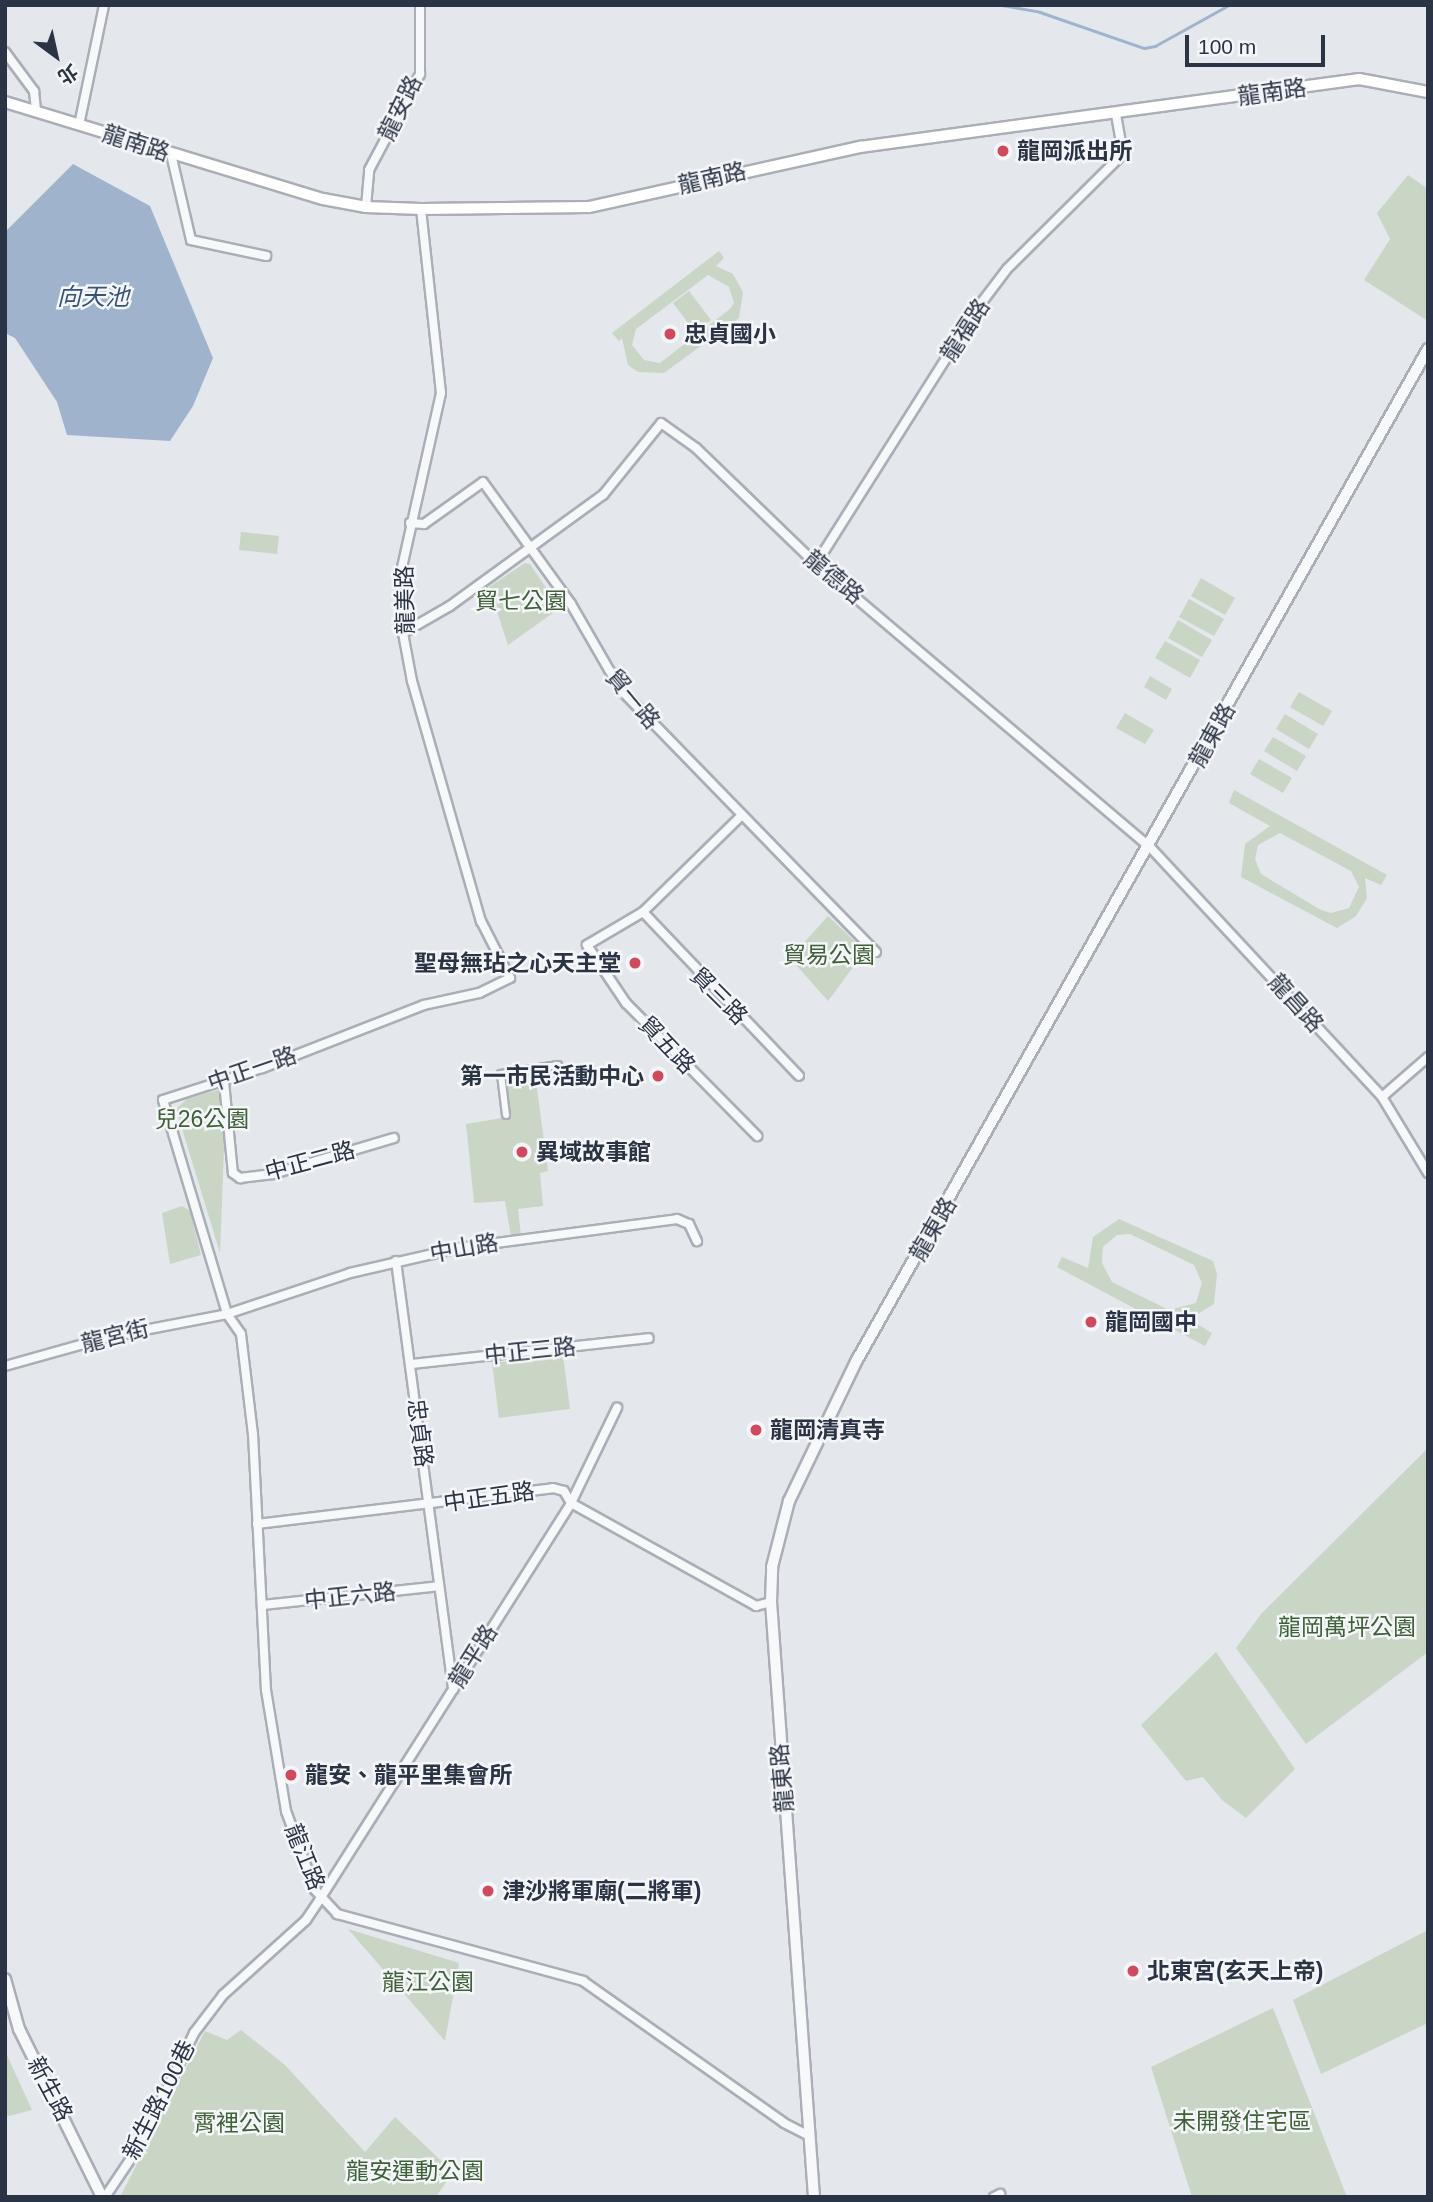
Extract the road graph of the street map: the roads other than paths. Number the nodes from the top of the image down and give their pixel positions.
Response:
1 (104, 5) edge
2 (421, 5) edge
3 (5, 52) edge
4 (1428, 92) edge
5 (5, 102) edge
6 (36, 110) junction
7 (1116, 115) junction
8 (79, 125) junction
9 (171, 154) junction
10 (366, 207) junction
11 (421, 209) junction
12 (266, 256) dead end
13 (1428, 349) edge
14 (410, 523) junction
15 (531, 548) junction
16 (816, 564) junction
17 (403, 633) junction
18 (742, 815) junction
19 (1149, 846) junction
20 (643, 912) junction
21 (876, 953) dead end
22 (510, 978) joint
23 (1428, 1057) edge
24 (558, 1065) dead end
25 (799, 1076) dead end
26 (224, 1082) junction
27 (1382, 1097) junction
28 (506, 1115) dead end
29 (757, 1136) dead end
30 (394, 1138) dead end
31 (1428, 1173) edge
32 (697, 1241) dead end
33 (396, 1261) junction
34 (227, 1314) junction
35 (649, 1338) dead end
36 (411, 1364) junction
37 (5, 1366) edge
38 (617, 1408) dead end
39 (571, 1503) junction
40 (429, 1505) junction
41 (257, 1524) junction
42 (439, 1586) junction
43 (771, 1602) junction
44 (262, 1605) junction
45 (453, 1689) junction
46 (320, 1899) junction
47 (5, 1979) edge
48 (215, 2005) joint
49 (809, 2136) junction
50 (103, 2197) edge
51 (814, 2197) edge

1 - 8 street
2 - 10 street, 龍安路
3 - 6 street
4 - 7 main road, 龍南路
5 - 6 main road, 龍南路
6 - 8 main road, 龍南路
7 - 11 main road, 龍南路
7 - 16 street, 龍福路
8 - 9 main road, 龍南路
9 - 10 main road, 龍南路
9 - 12 street
10 - 11 main road, 龍南路
11 - 14 street, 龍美路
13 - 19 street, 龍東路
14 - 15 street, 貿一路
14 - 17 street, 龍美路
15 - 16 street, 龍德路
15 - 17 street
15 - 18 street, 貿一路
16 - 19 street, 龍德路
17 - 22 street, 龍美路
18 - 20 street
18 - 21 street, 貿一路
19 - 27 street, 龍昌路
19 - 43 street, 龍東路
20 - 25 street, 貿三路
20 - 29 street, 貿五路
22 - 26 street, 中正一路
23 - 27 street
24 - 28 street
26 - 30 street, 中正二路
26 - 34 street, 中正一路
27 - 31 street, 龍昌路
32 - 33 street, 中山路
33 - 34 street, 中山路
33 - 36 street, 忠貞路
34 - 37 street, 龍宮街
34 - 41 street, 龍江路
35 - 36 street, 中正三路
36 - 40 street, 忠貞路
38 - 39 street, 龍平路
39 - 40 street, 中正五路
39 - 43 street, 中正五路
39 - 45 street, 龍平路
40 - 41 street, 中正五路
40 - 42 street, 忠貞路
41 - 44 street, 龍江路
42 - 44 street, 中正六路
42 - 45 street, 忠貞路
43 - 49 street, 龍東路
44 - 46 street, 龍江路
45 - 46 street, 龍平路
46 - 48 street, 龍平路
46 - 49 street, 龍江路
47 - 50 street, 新生路
48 - 50 street, 新生路100巷
49 - 51 street, 龍東路

